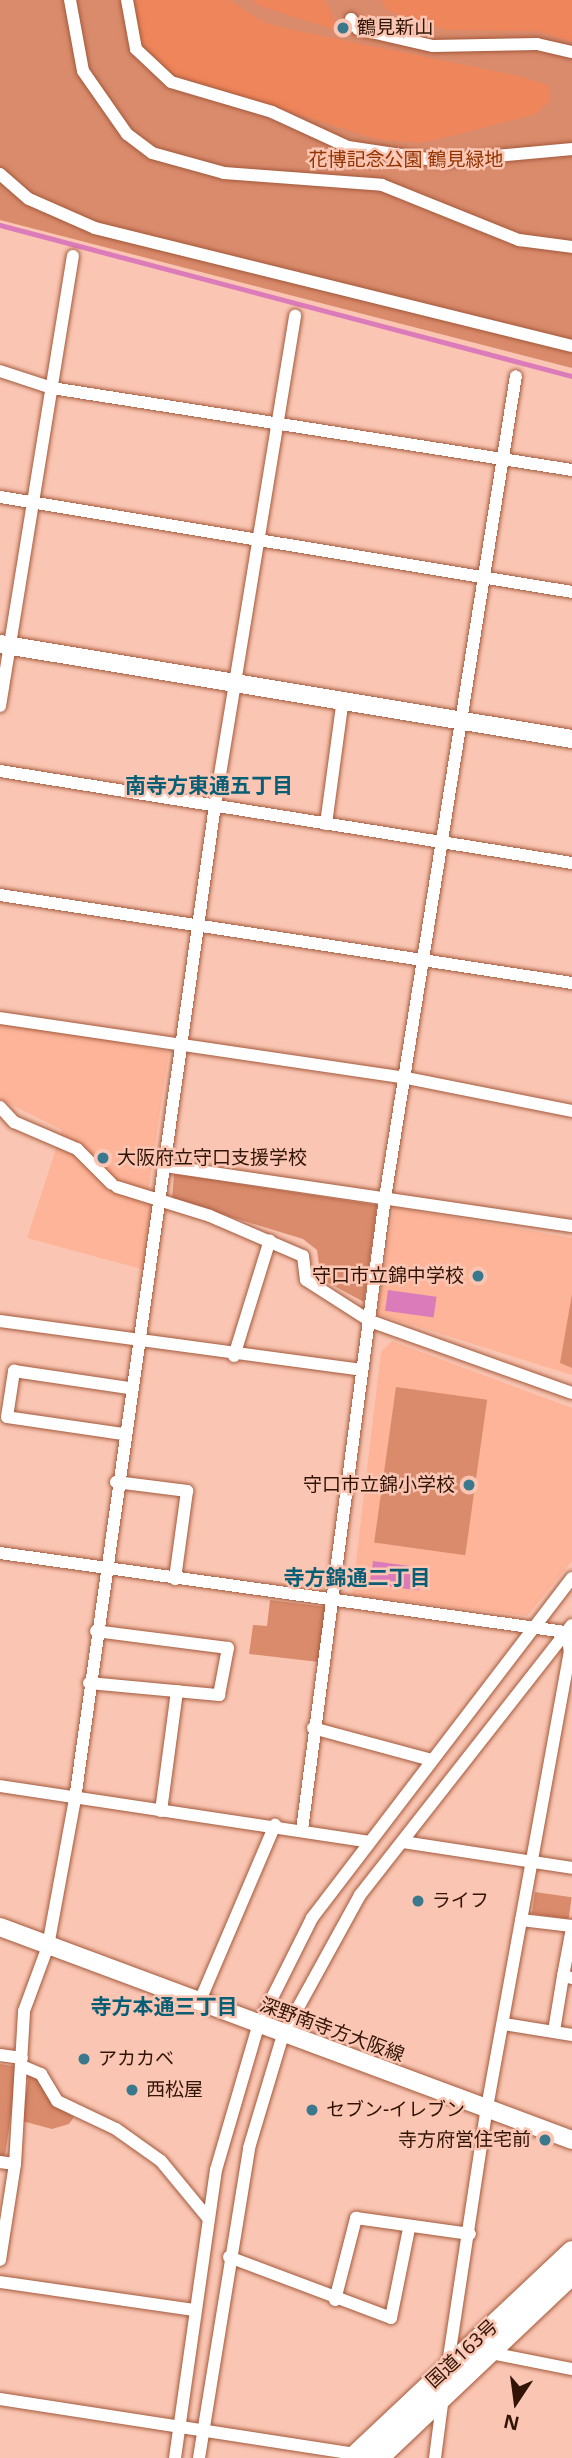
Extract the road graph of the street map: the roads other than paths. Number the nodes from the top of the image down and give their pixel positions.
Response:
1 (70, 0) edge
2 (127, 0) edge
3 (351, 19) dead end
4 (572, 52) edge
5 (572, 149) edge
6 (0, 174) edge
7 (572, 247) edge
8 (73, 256) dead end
9 (295, 316) dead end
10 (572, 346) edge
11 (0, 371) edge
12 (516, 376) dead end
13 (52, 388) junction
14 (279, 423) junction
15 (503, 460) junction
16 (572, 470) edge
17 (0, 497) edge
18 (33, 502) junction
19 (255, 541) junction
20 (484, 578) junction
21 (572, 592) edge
22 (5, 645) edge
23 (235, 681) junction
24 (344, 699) junction
25 (0, 706) edge
26 (461, 722) junction
27 (572, 738) edge
28 (0, 771) edge
29 (215, 805) junction
30 (326, 824) junction
31 (443, 843) junction
32 (572, 863) edge
33 (0, 895) edge
34 (199, 925) junction
35 (422, 960) junction
36 (572, 983) edge
37 (0, 1018) edge
38 (181, 1046) junction
39 (407, 1078) junction
40 (0, 1107) edge
41 (572, 1111) edge
42 (164, 1166) junction
43 (385, 1198) junction
44 (159, 1202) junction
45 (572, 1226) edge
46 (270, 1240) junction
47 (0, 1321) edge
48 (370, 1321) junction
49 (138, 1341) junction
50 (234, 1356) junction
51 (362, 1370) junction
52 (130, 1388) junction
53 (572, 1393) edge
54 (123, 1434) junction
55 (116, 1482) junction
56 (0, 1553) edge
57 (105, 1569) junction
58 (572, 1578) edge
59 (175, 1579) junction
60 (330, 1600) junction
61 (533, 1628) junction
62 (570, 1630) edge
63 (96, 1631) junction
64 (89, 1682) junction
65 (177, 1691) junction
66 (313, 1728) junction
67 (432, 1760) junction
68 (0, 1786) edge
69 (75, 1799) junction
70 (161, 1811) junction
71 (275, 1825) junction
72 (302, 1830) junction
73 (369, 1842) junction
74 (402, 1842) junction
75 (531, 1860) junction
76 (572, 1868) edge
77 (521, 1920) junction
78 (0, 1927) edge
79 (572, 1927) edge
80 (48, 1945) junction
81 (567, 1977) edge
82 (199, 2003) junction
83 (504, 2024) junction
84 (258, 2026) junction
85 (554, 2031) junction
86 (283, 2035) junction
87 (572, 2035) edge
88 (0, 2055) edge
89 (22, 2062) junction
90 (486, 2113) junction
91 (572, 2140) edge
92 (0, 2162) edge
93 (15, 2164) junction
94 (208, 2218) junction
95 (409, 2230) junction
96 (470, 2234) junction
97 (572, 2250) edge
98 (229, 2257) junction
99 (0, 2260) edge
100 (572, 2273) edge
101 (0, 2282) edge
102 (335, 2300) junction
103 (194, 2310) junction
104 (491, 2353) junction
105 (447, 2369) junction
106 (572, 2369) edge
107 (443, 2398) junction
108 (0, 2399) edge
109 (180, 2427) junction
110 (202, 2431) junction
111 (372, 2457) edge
112 (175, 2458) edge
113 (198, 2458) edge
114 (435, 2458) edge

1 - 7 street
2 - 5 street
3 - 4 street
6 - 10 street
8 - 13 street
9 - 14 street
11 - 13 street
12 - 15 street
13 - 14 street
13 - 18 street
14 - 15 street
14 - 19 street
15 - 16 street
15 - 20 street
17 - 18 street
18 - 19 street
18 - 22 street
19 - 20 street
19 - 23 street
20 - 21 street
20 - 26 street
22 - 23 main road
22 - 25 street
23 - 24 main road
23 - 29 street
24 - 26 main road
24 - 30 street
26 - 27 main road
26 - 31 street
28 - 29 street
29 - 30 street
29 - 34 street
30 - 31 street
31 - 32 street
31 - 35 street
33 - 34 street
34 - 35 street
34 - 38 street
35 - 36 street
35 - 39 street
37 - 38 street
38 - 39 street
38 - 42 street
39 - 41 street
39 - 43 street
40 - 44 street
42 - 43 street
42 - 44 street
43 - 45 street
43 - 48 street
44 - 46 street
44 - 49 street
46 - 48 street
46 - 50 street
47 - 49 street
48 - 51 street
48 - 53 street
49 - 50 street
49 - 52 street
50 - 51 street
51 - 60 street
52 - 54 street
52 - 54 street
54 - 55 street
55 - 57 street
55 - 59 street
56 - 57 street
57 - 59 street
57 - 63 street
58 - 61 street
59 - 60 street
60 - 61 street
60 - 66 street
61 - 62 street
61 - 67 street
62 - 74 street
62 - 75 street
63 - 64 street
63 - 65 street
64 - 65 street
64 - 69 street
65 - 70 street
66 - 67 street
66 - 72 street
67 - 73 street
68 - 69 street
69 - 70 street
69 - 80 street
70 - 71 street
71 - 72 street
71 - 82 street
72 - 73 street
73 - 84 street
74 - 75 street
74 - 86 street
75 - 76 street
75 - 77 street
77 - 79 street
77 - 83 street
78 - 80 main road, 深野南寺方大阪線
79 - 81 street
80 - 82 main road, 深野南寺方大阪線
80 - 89 street
81 - 85 street
82 - 84 main road, 深野南寺方大阪線
83 - 85 street
83 - 90 street
84 - 86 main road, 深野南寺方大阪線
84 - 94 street
85 - 87 street
86 - 90 main road, 深野南寺方大阪線
86 - 98 street
88 - 89 street
89 - 93 street
89 - 94 street
90 - 91 main road, 深野南寺方大阪線
90 - 96 street
92 - 93 street
93 - 99 street
94 - 103 street
95 - 96 street
95 - 102 street
95 - 102 street
96 - 105 street
97 - 105 highway, 国道163号
98 - 102 street
98 - 110 street
100 - 104 highway, 国道163号
101 - 103 street
103 - 109 street
104 - 106 street
104 - 107 highway, 国道163号
105 - 107 street
105 - 111 highway, 国道163号
107 - 111 highway, 国道163号
107 - 114 street
108 - 109 street
109 - 110 street
109 - 112 street
110 - 111 street
110 - 113 street

